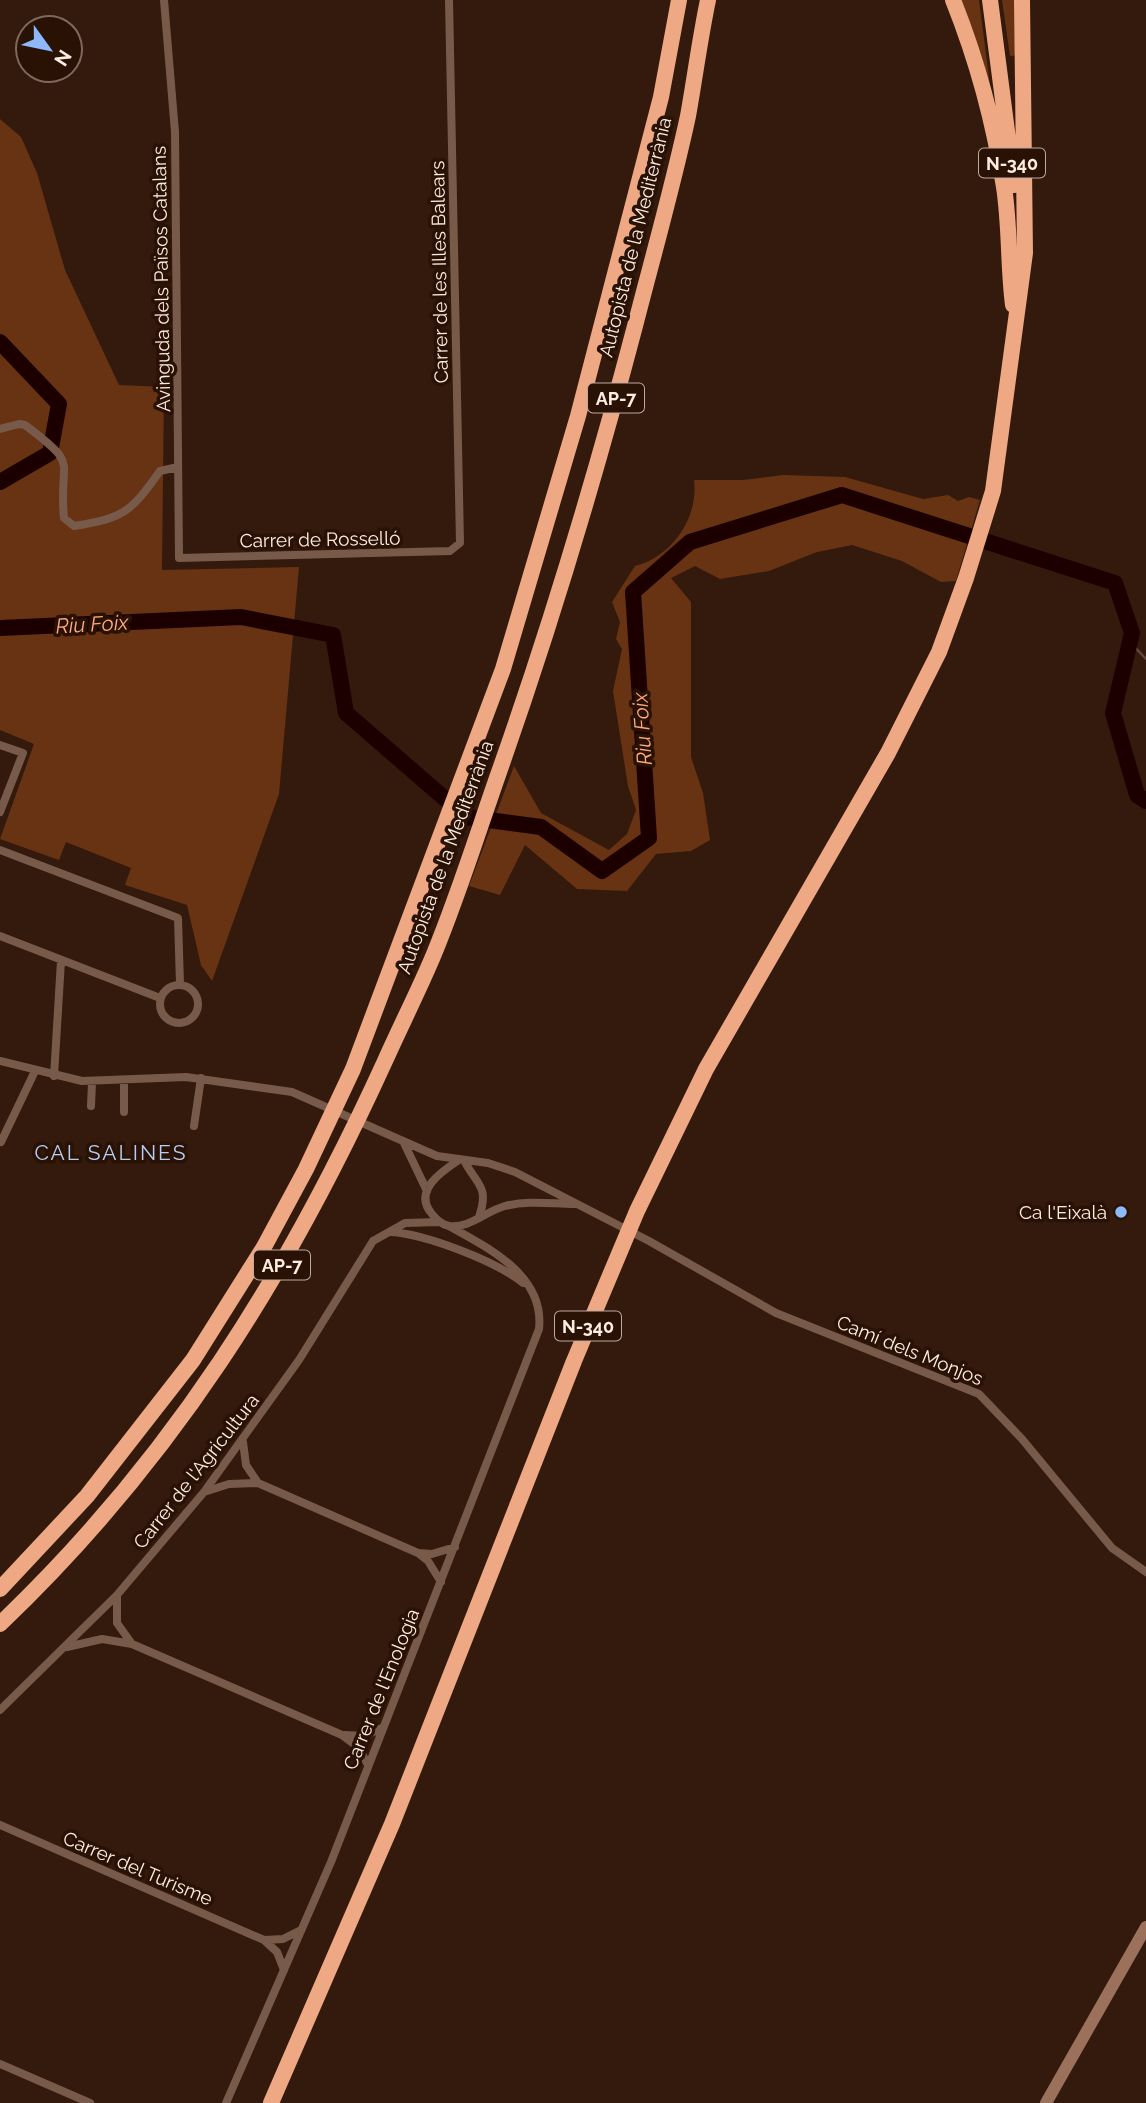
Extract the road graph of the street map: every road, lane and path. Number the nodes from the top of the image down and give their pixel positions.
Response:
1 (164, 0) edge
2 (449, 0) edge
3 (680, 0) edge
4 (708, 0) edge
5 (953, 0) edge
6 (990, 0) edge
7 (1023, 0) edge
8 (1016, 327) junction
9 (0, 429) edge
10 (178, 467) junction
11 (460, 543) joint
12 (179, 558) joint
13 (0, 745) edge
14 (0, 812) edge
15 (0, 850) edge
16 (0, 936) edge
17 (61, 961) junction
18 (180, 985) junction
19 (160, 998) junction
20 (0, 1061) edge
21 (34, 1071) junction
22 (54, 1076) junction
23 (201, 1078) junction
24 (124, 1080) junction
25 (92, 1082) junction
26 (91, 1106) dead end
27 (124, 1112) dead end
28 (194, 1126) dead end
29 (403, 1141) junction
30 (1, 1142) edge
31 (462, 1160) junction
32 (427, 1191) junction
33 (578, 1204) junction
34 (479, 1217) junction
35 (439, 1222) junction
36 (449, 1226) junction
37 (391, 1232) junction
38 (525, 1285) junction
39 (243, 1442) junction
40 (258, 1483) junction
41 (204, 1492) junction
42 (455, 1548) junction
43 (418, 1553) junction
44 (1146, 1572) edge
45 (441, 1582) junction
46 (0, 1589) edge
47 (117, 1595) junction
48 (0, 1624) edge
49 (132, 1644) junction
50 (67, 1647) junction
51 (0, 1710) edge
52 (382, 1728) junction
53 (342, 1735) junction
54 (367, 1763) junction
55 (0, 1825) edge
56 (1146, 1927) edge
57 (303, 1929) junction
58 (264, 1940) junction
59 (284, 1970) junction
60 (0, 2064) edge
61 (90, 2103) edge
62 (226, 2103) edge
63 (271, 2103) edge
64 (1046, 2103) edge

1 - 10 street, Avinguda dels Països Catalans
2 - 11 street, Carrer de les Illes Balears
3 - 46 highway, Autopista de la Mediterrània / AP-7
4 - 48 highway, Autopista de la Mediterrània / AP-7
5 - 8 highway
6 - 8 highway, N-340
7 - 8 highway
8 - 63 highway, N-340
9 - 10 street
10 - 12 street, Avinguda dels Països Catalans
11 - 12 street, Carrer de Rosselló
13 - 14 street
15 - 18 street
16 - 17 street
17 - 19 street
17 - 22 street
18 - 19 street
18 - 19 street
20 - 21 street, Camí dels Monjos
21 - 22 street, Camí dels Monjos
21 - 30 street
22 - 25 street, Camí dels Monjos
23 - 24 street, Camí dels Monjos
23 - 28 street
23 - 29 street, Camí dels Monjos
24 - 25 street, Camí dels Monjos
24 - 27 street
25 - 26 street
29 - 31 street, Camí dels Monjos
29 - 32 street
31 - 32 street
31 - 33 street, Camí dels Monjos
31 - 34 street
32 - 35 street
33 - 34 street
33 - 44 street, Camí dels Monjos
34 - 36 street
35 - 36 street
35 - 37 street
36 - 38 street, Carrer de l'Enologia
37 - 38 street
37 - 39 street, Carrer de l'Agricultura
38 - 42 street, Carrer de l'Enologia
39 - 40 street
39 - 41 street, Carrer de l'Agricultura
40 - 41 street
40 - 43 street
41 - 47 street, Carrer de l'Agricultura
42 - 43 street
42 - 45 street, Carrer de l'Enologia
43 - 45 street
45 - 52 street, Carrer de l'Enologia
47 - 49 street
47 - 50 street, Carrer de l'Agricultura
49 - 50 street
49 - 53 street
50 - 51 street, Carrer de l'Agricultura
52 - 53 street
52 - 54 street, Carrer de l'Enologia
53 - 54 street
54 - 57 street, Carrer de l'Enologia
55 - 58 street, Carrer del Turisme
56 - 64 main road
57 - 58 street
57 - 59 street, Carrer de l'Enologia
58 - 59 street
59 - 62 street, Carrer de l'Enologia
60 - 61 street

